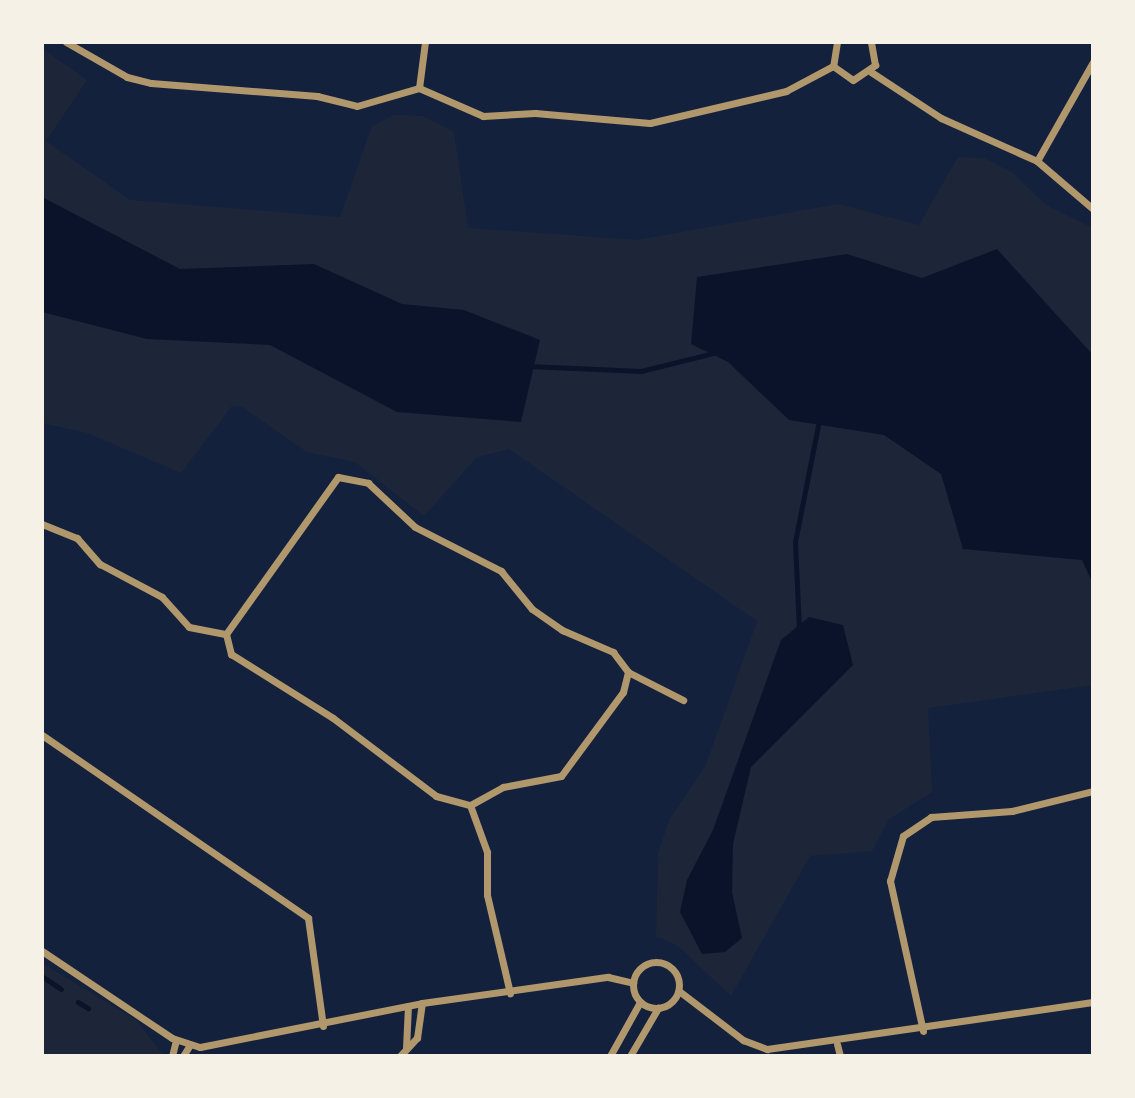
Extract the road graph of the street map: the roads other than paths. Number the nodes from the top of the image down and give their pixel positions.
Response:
1 (66, 42) edge
2 (425, 42) edge
3 (837, 42) edge
4 (871, 42) edge
5 (1093, 62) edge
6 (833, 66) junction
7 (871, 72) junction
8 (419, 88) junction
9 (1037, 160) junction
10 (1093, 209) edge
11 (42, 524) edge
12 (226, 634) junction
13 (628, 672) junction
14 (683, 700) dead end
15 (42, 735) edge
16 (1093, 791) edge
17 (470, 805) junction
18 (42, 951) edge
19 (633, 983) junction
20 (679, 991) junction
21 (510, 993) junction
22 (640, 1002) junction
23 (1093, 1002) edge
24 (422, 1003) junction
25 (408, 1006) junction
26 (658, 1008) junction
27 (323, 1026) junction
28 (923, 1031) junction
29 (176, 1040) junction
30 (837, 1044) junction
31 (190, 1045) junction
32 (406, 1049) junction
33 (172, 1056) edge
34 (183, 1056) edge
35 (400, 1056) edge
36 (610, 1056) edge
37 (630, 1056) edge
38 (840, 1056) edge

1 - 8 street
2 - 8 street
3 - 6 street
4 - 7 street
5 - 9 street
6 - 7 street
6 - 8 street
7 - 9 street
9 - 10 street
11 - 12 street
12 - 13 street
12 - 17 street
13 - 14 street
13 - 17 street
15 - 27 street
16 - 28 street
17 - 21 street
18 - 29 street
19 - 20 street
19 - 21 street
19 - 22 street
20 - 26 street
20 - 30 street
21 - 24 street
22 - 26 street
22 - 36 street
23 - 28 street
24 - 25 street
24 - 32 street
25 - 27 street
25 - 32 street
26 - 37 street
27 - 31 street
28 - 30 street
29 - 31 street
29 - 33 street
30 - 38 street
31 - 34 street
32 - 35 street

